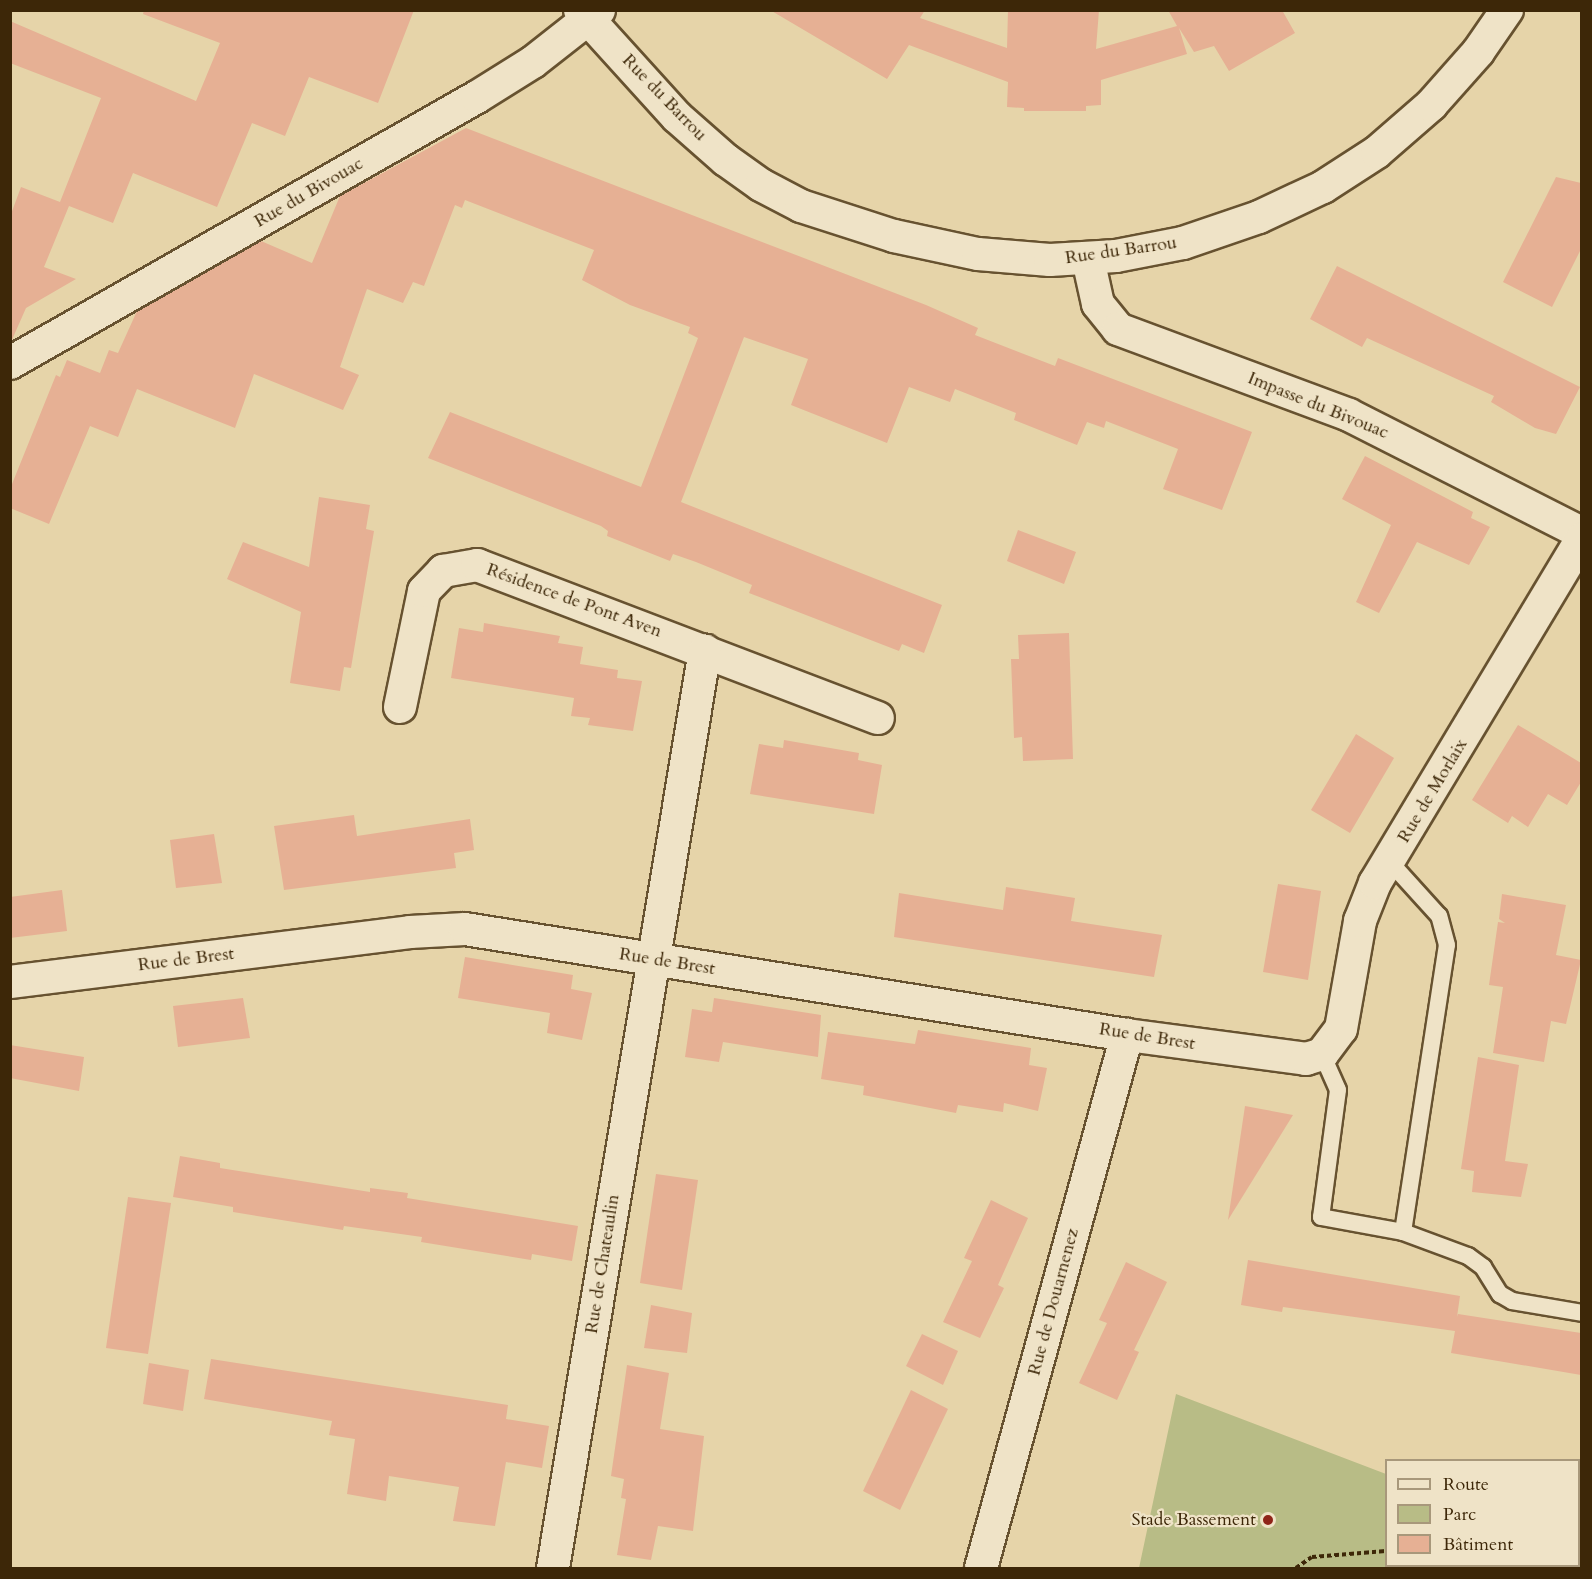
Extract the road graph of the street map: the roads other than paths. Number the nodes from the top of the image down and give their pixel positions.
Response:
1 (1507, 10) edge
2 (588, 12) edge
3 (1088, 259) junction
4 (10, 363) edge
5 (1581, 533) edge
6 (1581, 539) edge
7 (705, 650) junction
8 (400, 707) dead end
9 (878, 718) dead end
10 (1390, 862) junction
11 (654, 960) junction
12 (10, 982) edge
13 (1128, 1035) junction
14 (1322, 1054) junction
15 (1403, 1232) junction
16 (1581, 1312) edge
17 (553, 1569) edge
18 (981, 1569) edge

1 - 3 street, Rue du Barrou
2 - 3 street, Rue du Barrou
2 - 4 street, Rue du Bivouac
3 - 5 street, Impasse du Bivouac
6 - 10 street, Rue de Morlaix
7 - 8 street, Résidence de Pont Aven
7 - 9 street, Résidence de Pont Aven
7 - 11 street
10 - 14 street, Rue de Morlaix
10 - 15 lane
11 - 12 street, Rue de Brest
11 - 13 street, Rue de Brest
11 - 17 street, Rue de Chateaulin
13 - 14 street, Rue de Brest
13 - 18 street, Rue de Douarnenez
14 - 15 lane
15 - 16 lane

